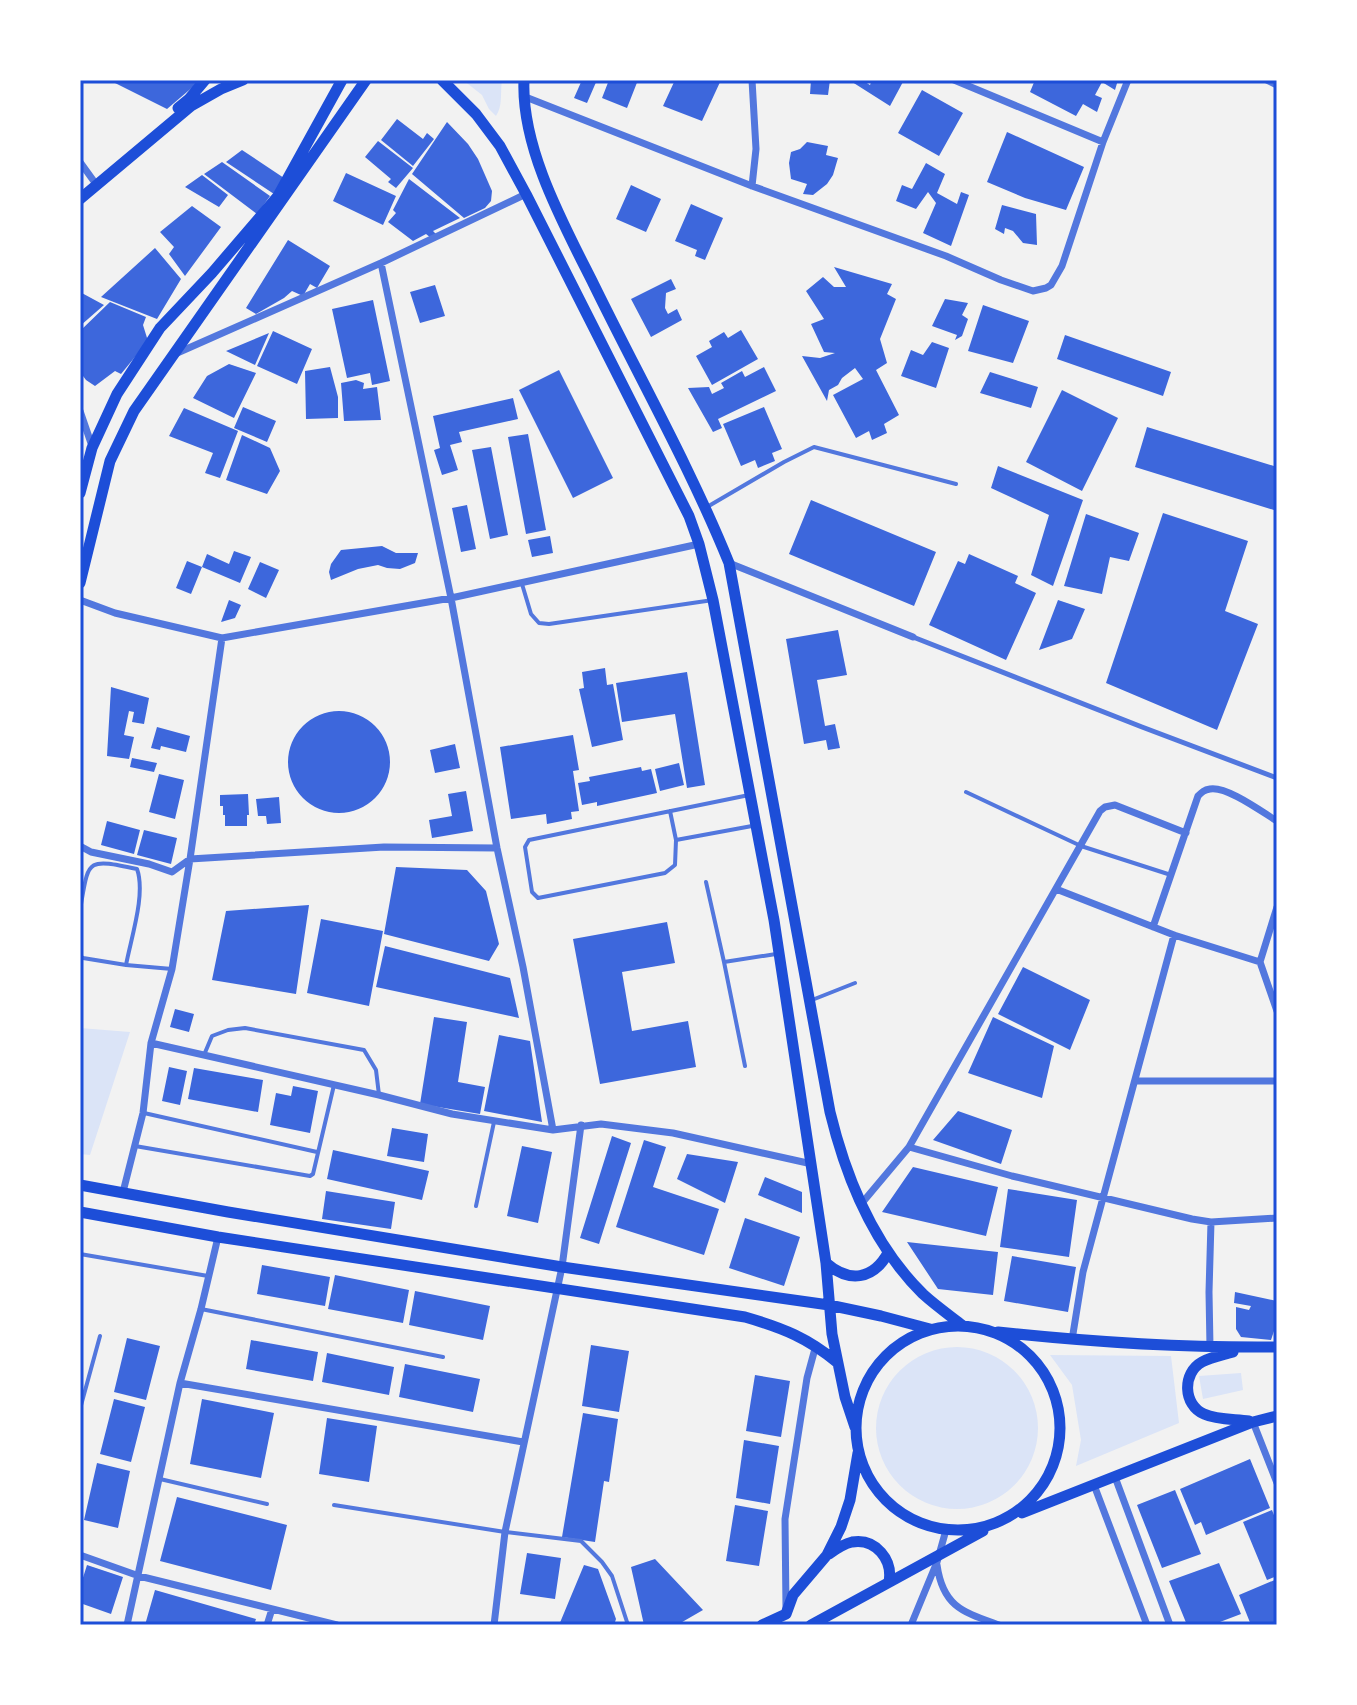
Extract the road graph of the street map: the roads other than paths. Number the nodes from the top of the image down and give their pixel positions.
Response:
1 (205, 80) edge
2 (243, 80) edge
3 (342, 80) edge
4 (366, 80) edge
5 (442, 80) edge
6 (524, 80) edge
7 (752, 80) edge
8 (954, 80) edge
9 (1128, 80) edge
10 (1267, 80) edge
11 (1277, 85) edge
12 (523, 96) junction
13 (1103, 142) junction
14 (80, 162) edge
15 (93, 180) junction
16 (752, 186) junction
17 (80, 189) edge
18 (526, 194) junction
19 (80, 199) edge
20 (381, 263) junction
21 (173, 355) junction
22 (80, 411) edge
23 (92, 448) junction
24 (956, 484) dead end
25 (80, 493) edge
26 (707, 507) junction
27 (699, 544) junction
28 (729, 563) junction
29 (521, 582) junction
30 (80, 583) edge
31 (451, 598) junction
32 (80, 600) edge
33 (713, 600) junction
34 (913, 637) joint
35 (222, 638) junction
36 (1277, 778) edge
37 (966, 792) dead end
38 (749, 795) junction
39 (670, 811) junction
40 (1277, 821) edge
41 (756, 826) junction
42 (1186, 833) junction
43 (676, 840) junction
44 (80, 846) edge
45 (1081, 846) junction
46 (497, 848) junction
47 (190, 859) junction
48 (1171, 875) junction
49 (706, 882) dead end
50 (1056, 889) junction
51 (1277, 907) edge
52 (80, 910) edge
53 (793, 918) junction
54 (774, 920) junction
55 (1153, 927) junction
56 (1174, 935) junction
57 (779, 954) junction
58 (80, 956) edge
59 (724, 962) junction
60 (1260, 962) junction
61 (126, 965) junction
62 (172, 969) junction
63 (855, 983) dead end
64 (810, 1001) junction
65 (1277, 1011) edge
66 (151, 1043) junction
67 (204, 1055) junction
68 (745, 1066) dead end
69 (1135, 1081) junction
70 (1277, 1081) edge
71 (334, 1085) junction
72 (379, 1095) junction
73 (143, 1113) junction
74 (494, 1120) junction
75 (581, 1125) junction
76 (553, 1130) junction
77 (135, 1146) junction
78 (909, 1147) junction
79 (317, 1152) junction
80 (812, 1164) junction
81 (80, 1185) edge
82 (123, 1192) junction
83 (1103, 1197) junction
84 (862, 1203) junction
85 (476, 1206) dead end
86 (80, 1212) edge
87 (1277, 1218) edge
88 (1211, 1222) junction
89 (218, 1237) junction
90 (888, 1253) junction
91 (80, 1254) edge
92 (826, 1263) junction
93 (562, 1267) junction
94 (208, 1276) junction
95 (558, 1289) junction
96 (829, 1305) junction
97 (201, 1309) junction
98 (962, 1325) junction
99 (930, 1329) junction
100 (991, 1331) junction
101 (100, 1336) dead end
102 (1072, 1340) junction
103 (816, 1345) junction
104 (1253, 1347) junction
105 (1277, 1347) edge
106 (1210, 1348) junction
107 (443, 1357) dead end
108 (838, 1363) junction
109 (180, 1383) junction
110 (80, 1409) edge
111 (1277, 1416) edge
112 (1253, 1422) junction
113 (855, 1427) junction
114 (523, 1442) junction
115 (858, 1452) junction
116 (1115, 1477) junction
117 (159, 1478) junction
118 (1277, 1483) edge
119 (1094, 1485) junction
120 (267, 1504) dead end
121 (334, 1505) dead end
122 (1006, 1519) junction
123 (994, 1525) junction
124 (946, 1530) junction
125 (505, 1532) junction
126 (80, 1555) edge
127 (827, 1555) junction
128 (938, 1559) junction
129 (139, 1576) junction
130 (889, 1582) junction
131 (272, 1609) junction
132 (786, 1614) junction
133 (127, 1625) edge
134 (267, 1625) edge
135 (337, 1625) edge
136 (494, 1625) edge
137 (628, 1625) edge
138 (762, 1625) edge
139 (811, 1625) edge
140 (911, 1625) edge
141 (999, 1625) edge
142 (1147, 1625) edge
143 (1170, 1625) edge

1 - 15 main road
2 - 19 main road
3 - 23 main road
4 - 21 main road
5 - 18 main road
6 - 12 main road
7 - 16 street
8 - 13 street
9 - 13 street
10 - 11 street
12 - 16 street
12 - 26 main road
13 - 16 street
14 - 15 street
15 - 17 main road
18 - 20 street
18 - 27 main road
20 - 21 street
20 - 31 street
21 - 30 main road
22 - 23 street
23 - 25 main road
24 - 26 lane
26 - 28 main road
27 - 29 street
27 - 33 main road
28 - 34 street
28 - 53 main road
29 - 31 street
29 - 33 lane
31 - 35 street
31 - 46 street
32 - 35 street
33 - 38 main road
34 - 36 street
35 - 47 street
37 - 45 lane
38 - 39 lane
38 - 41 main road
39 - 43 lane
39 - 43 lane
40 - 42 street
41 - 43 lane
41 - 54 main road
42 - 45 street
42 - 48 street
44 - 47 street
45 - 48 lane
45 - 50 street
46 - 47 street
46 - 76 street
47 - 62 street
48 - 55 street
49 - 59 lane
50 - 55 street
50 - 78 street
51 - 60 street
52 - 61 lane
53 - 54 main road
53 - 64 main road
54 - 57 main road
55 - 56 street
56 - 60 street
56 - 69 street
57 - 59 lane
57 - 80 main road
58 - 61 lane
59 - 68 lane
60 - 65 street
61 - 62 lane
62 - 66 street
63 - 64 lane
64 - 84 main road
66 - 67 street
66 - 73 street
67 - 71 street
67 - 72 lane
69 - 70 street
69 - 83 street
71 - 72 street
71 - 79 lane
72 - 74 street
73 - 77 street
73 - 79 lane
74 - 76 street
74 - 85 lane
75 - 76 street
75 - 80 street
75 - 93 street
77 - 79 lane
77 - 82 street
78 - 83 street
78 - 84 street
80 - 92 main road
81 - 82 main road
82 - 93 main road
83 - 88 street
83 - 102 street
84 - 90 main road
86 - 89 main road
87 - 88 street
88 - 106 street
89 - 94 street
89 - 95 main road
90 - 92 main road
90 - 98 main road
91 - 94 lane
92 - 96 main road
93 - 95 street
93 - 96 main road
94 - 97 street
95 - 103 main road
95 - 114 street
96 - 99 main road
96 - 108 main road
97 - 107 lane
97 - 109 street
98 - 99 main road
98 - 100 main road
99 - 113 main road
100 - 102 main road
100 - 122 main road
101 - 110 lane
102 - 106 main road
103 - 108 main road
103 - 132 street
104 - 105 main road
104 - 106 main road
104 - 112 main road
108 - 113 main road
109 - 114 street
109 - 117 street
111 - 112 main road
112 - 116 main road
112 - 118 street
113 - 115 main road
114 - 125 street
115 - 124 main road
115 - 127 main road
116 - 119 main road
116 - 143 street
117 - 120 lane
117 - 129 street
119 - 122 main road
119 - 142 street
121 - 125 lane
122 - 123 main road
123 - 124 main road
123 - 128 main road
124 - 128 street
125 - 136 street
125 - 137 lane
126 - 129 street
127 - 130 main road
127 - 132 main road
128 - 130 main road
128 - 140 street
128 - 141 street
129 - 131 street
129 - 133 street
130 - 139 main road
131 - 134 street
131 - 135 street
132 - 138 main road

